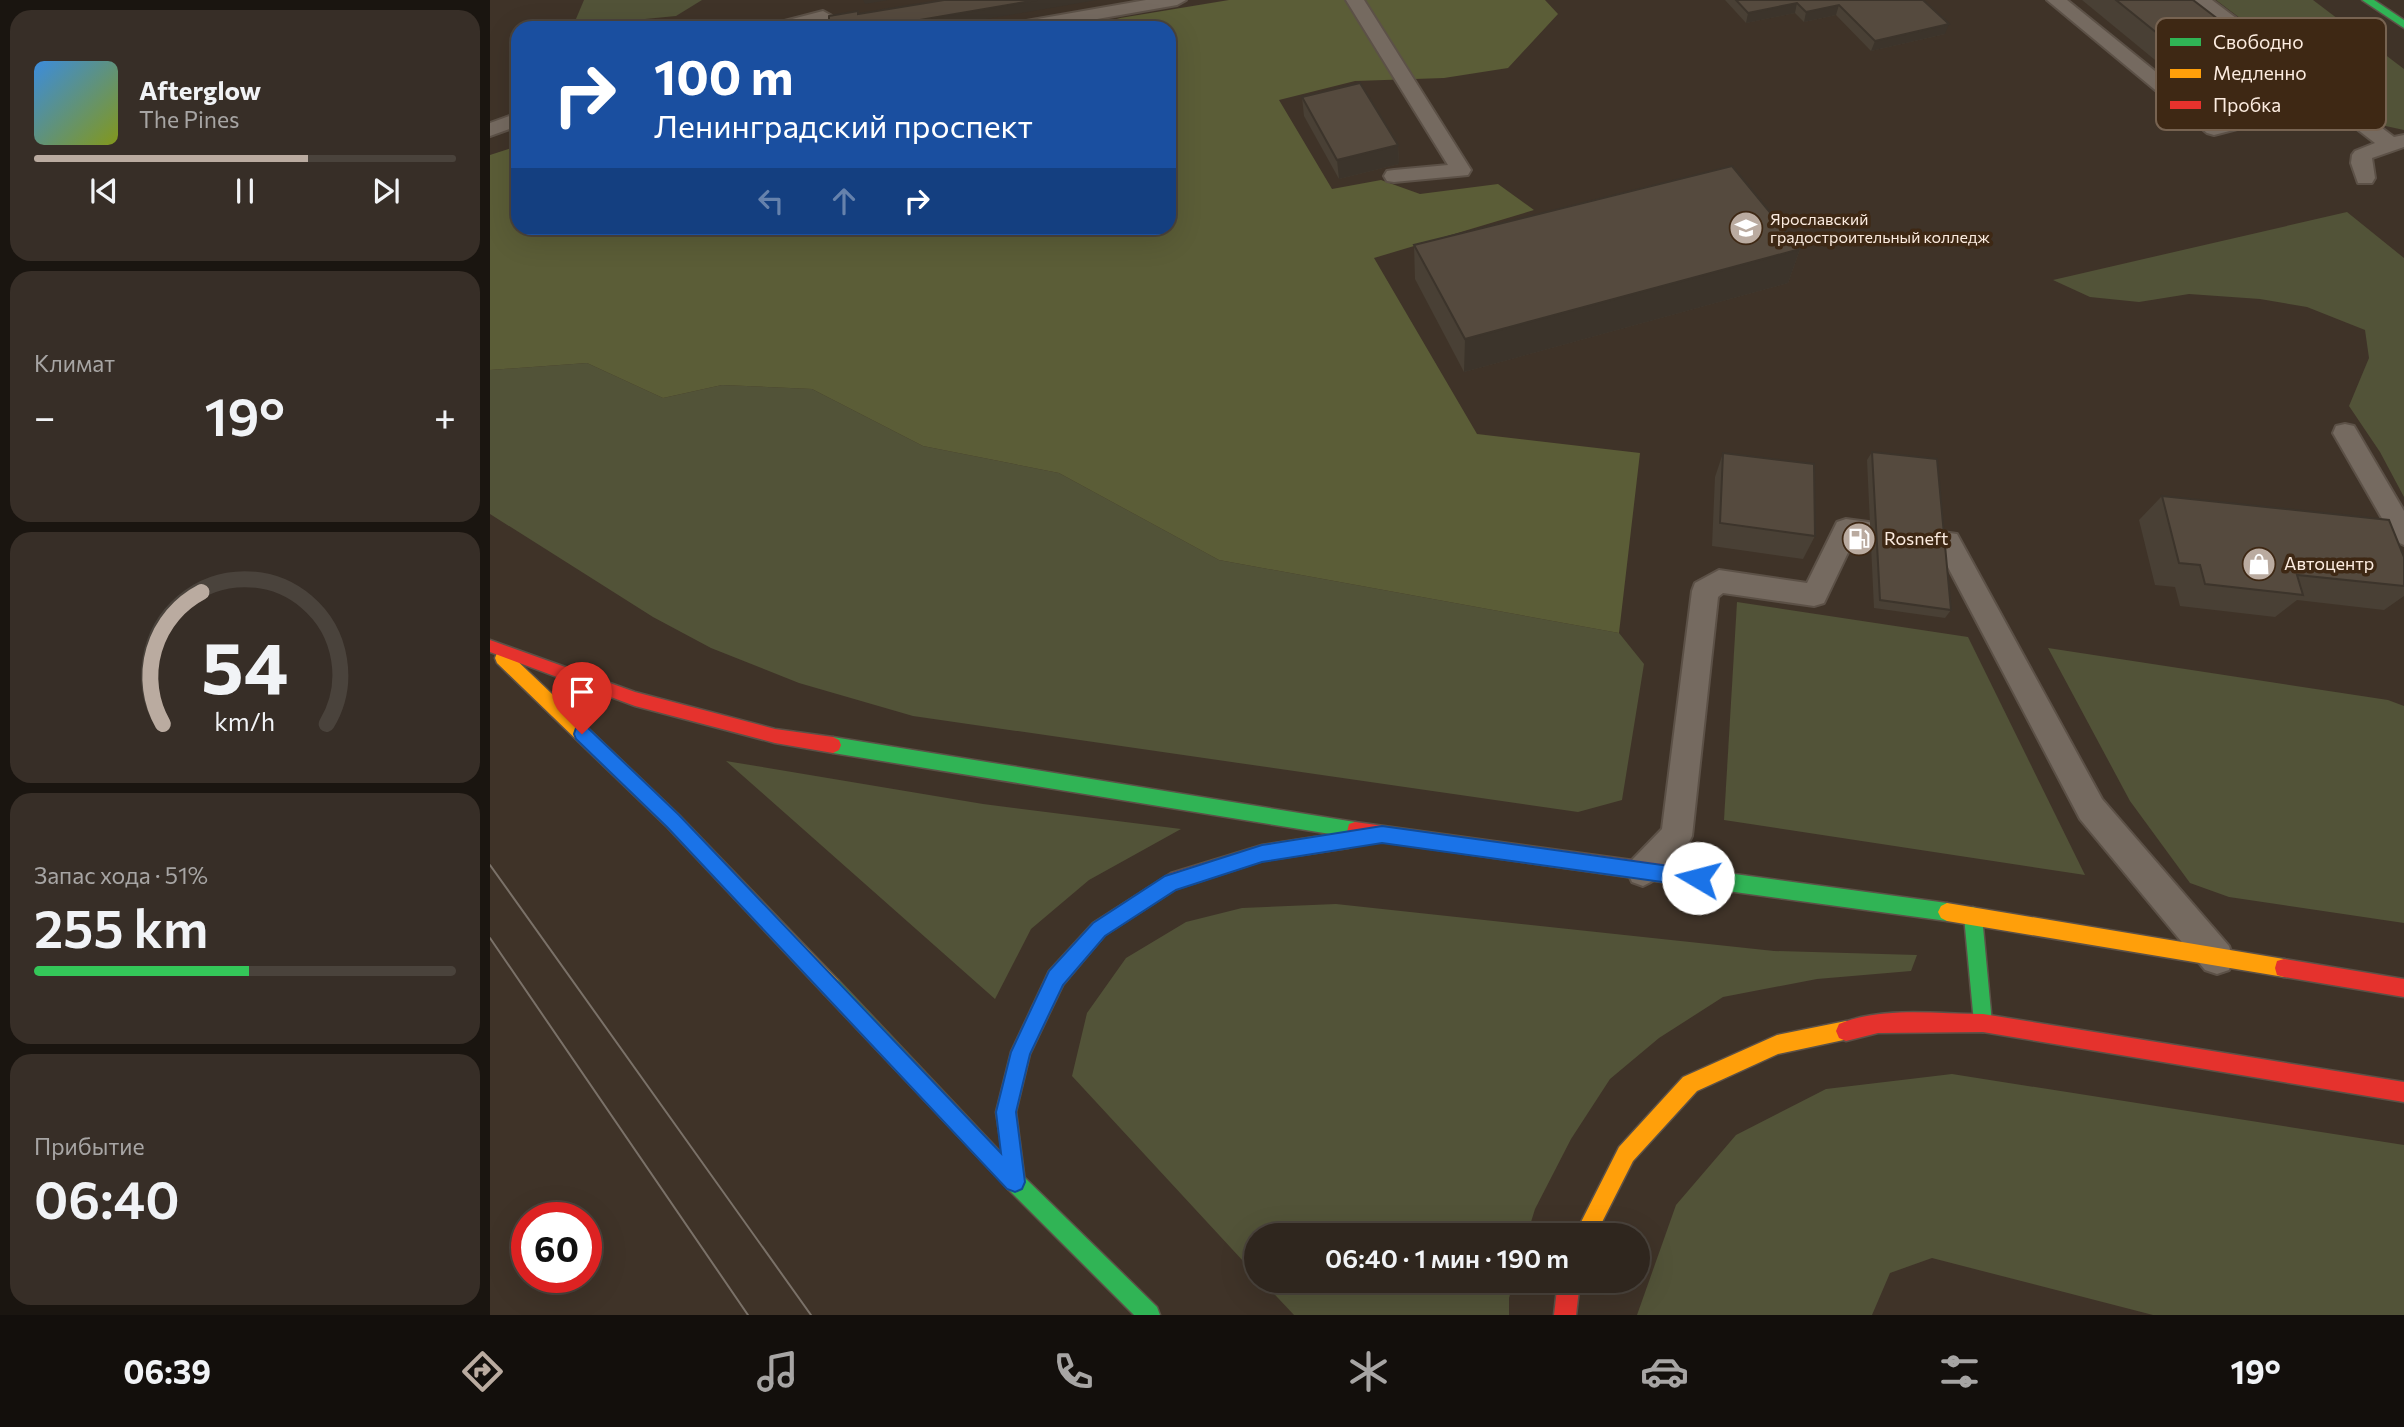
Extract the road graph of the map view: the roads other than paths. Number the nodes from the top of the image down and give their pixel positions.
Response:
1 (1178, 0) edge
2 (1354, 0) edge
3 (2056, 0) edge
4 (2201, 0) edge
5 (2367, 0) edge
6 (822, 16) dead end
7 (2224, 18) edge
8 (804, 21) edge
9 (1056, 21) edge
10 (2404, 25) edge
11 (2156, 82) edge
12 (511, 122) edge
13 (490, 130) edge
14 (2377, 130) edge
15 (2397, 143) edge
16 (1394, 176) dead end
17 (2365, 178) dead end
18 (2345, 433) dead end
19 (2404, 534) edge
20 (491, 646) edge
21 (1382, 834) junction
22 (1643, 871) junction
23 (1973, 916) junction
24 (2217, 958) junction
25 (2404, 988) edge
26 (1983, 1023) junction
27 (2404, 1092) edge
28 (1015, 1182) junction
29 (1591, 1223) edge
30 (1095, 1284) dead end
31 (1568, 1293) edge
32 (1149, 1315) edge
33 (1564, 1315) edge

1 - 9 lane
2 - 16 lane
3 - 11 lane
4 - 7 lane
5 - 10 main road
6 - 8 lane
12 - 13 lane
14 - 15 lane
15 - 17 lane
18 - 19 lane
20 - 21 main road
20 - 28 main road
21 - 22 main road
21 - 28 main road
22 - 23 main road
22 - 24 lane
23 - 24 main road
23 - 26 main road
24 - 25 main road
26 - 27 main road
26 - 29 main road
28 - 30 main road
28 - 32 main road
31 - 33 main road

